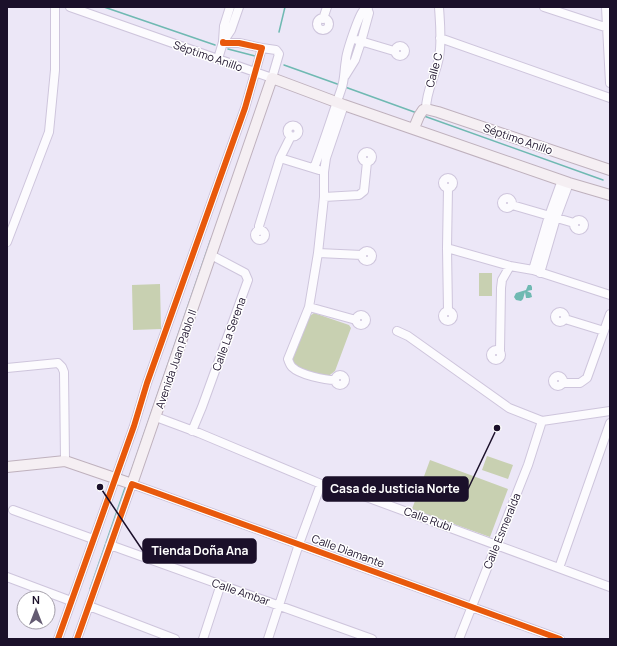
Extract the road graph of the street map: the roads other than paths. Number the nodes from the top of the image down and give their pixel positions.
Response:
1 (55, 7) edge
2 (70, 7) edge
3 (230, 7) edge
4 (239, 7) edge
5 (326, 7) edge
6 (366, 7) edge
7 (439, 7) edge
8 (544, 7) edge
9 (606, 7) edge
10 (323, 19) dead end
11 (608, 28) junction
12 (440, 38) junction
13 (352, 39) junction
14 (361, 42) junction
15 (223, 43) junction
16 (262, 48) junction
17 (394, 51) dead end
18 (218, 59) junction
19 (256, 72) junction
20 (272, 78) junction
21 (344, 79) junction
22 (610, 83) edge
23 (610, 98) edge
24 (340, 103) junction
25 (422, 112) junction
26 (414, 128) junction
27 (291, 136) dead end
28 (280, 158) junction
29 (367, 162) dead end
30 (314, 168) junction
31 (610, 170) edge
32 (324, 172) junction
33 (565, 182) junction
34 (448, 188) dead end
35 (610, 196) edge
36 (324, 197) junction
37 (512, 205) dead end
38 (553, 217) junction
39 (574, 223) dead end
40 (259, 231) dead end
41 (7, 242) edge
42 (447, 248) junction
43 (318, 253) junction
44 (211, 255) junction
45 (362, 255) dead end
46 (510, 266) junction
47 (536, 272) junction
48 (610, 295) edge
49 (310, 307) junction
50 (448, 311) dead end
51 (610, 314) edge
52 (565, 319) dead end
53 (356, 320) dead end
54 (397, 331) dead end
55 (604, 331) junction
56 (500, 351) dead end
57 (7, 368) edge
58 (335, 380) dead end
59 (563, 383) dead end
60 (610, 411) edge
61 (156, 417) junction
62 (542, 421) junction
63 (610, 423) edge
64 (192, 431) junction
65 (65, 461) junction
66 (7, 467) edge
67 (125, 481) junction
68 (321, 484) junction
69 (13, 510) dead end
70 (94, 539) junction
71 (299, 544) junction
72 (110, 545) junction
73 (497, 545) junction
74 (559, 568) junction
75 (7, 577) edge
76 (219, 585) junction
77 (610, 587) edge
78 (71, 601) junction
79 (89, 606) junction
80 (280, 606) junction
81 (472, 606) junction
82 (58, 639) edge
83 (77, 639) edge
84 (174, 639) edge
85 (204, 639) edge
86 (268, 639) edge
87 (372, 639) edge
88 (459, 639) edge
89 (560, 639) edge

1 - 41 street
2 - 18 street, Séptimo Anillo
3 - 15 street
4 - 15 street
5 - 10 street
6 - 13 street
6 - 14 street
7 - 12 street, Calle C
8 - 11 street
9 - 11 street
11 - 22 street
12 - 23 street
12 - 25 street, Calle C
13 - 14 street
13 - 21 street
14 - 17 street
14 - 21 street
15 - 16 street
15 - 18 street
16 - 19 street
16 - 20 street
18 - 19 street, Séptimo Anillo
19 - 20 street, Séptimo Anillo
19 - 67 street
20 - 24 main road, Séptimo Anillo
20 - 44 main road, Avenida Juan Pablo II
21 - 24 street
24 - 26 main road, Séptimo Anillo
24 - 30 street
24 - 32 street
25 - 26 main road
25 - 31 main road, Séptimo Anillo
26 - 33 main road, Séptimo Anillo
27 - 28 street
28 - 30 street
28 - 40 street
29 - 36 street
30 - 32 street
32 - 36 street
33 - 35 main road, Séptimo Anillo
33 - 38 street
34 - 42 street
36 - 43 street
37 - 38 street
38 - 39 street
38 - 47 street
42 - 46 street
42 - 50 street
43 - 45 street
43 - 49 street
44 - 61 main road, Avenida Juan Pablo II
44 - 64 street, Calle La Serena
46 - 47 street
46 - 56 street
47 - 48 street
49 - 53 street
49 - 58 street
51 - 55 street
52 - 55 street
54 - 62 street
55 - 59 street
57 - 65 street
60 - 62 street
61 - 64 street, Calle Rubi
61 - 67 main road, Avenida Juan Pablo II
62 - 73 street, Calle Esmeralda
63 - 74 street
64 - 68 street, Calle Rubi
65 - 66 main road, Calle Diamante
65 - 67 main road, Calle Diamante
67 - 70 street
67 - 71 street, Calle Diamante
67 - 72 street, Avenida Juan Pablo II
68 - 71 street
68 - 73 street, Calle Rubi
69 - 70 street
70 - 78 street
71 - 80 street
71 - 81 street, Calle Diamante
72 - 76 street, Calle Ambar
72 - 79 street, Avenida Juan Pablo II
73 - 74 street, Calle Rubi
73 - 81 street, Calle Esmeralda
74 - 77 street, Calle Rubi
75 - 78 street
76 - 80 street, Calle Ambar
76 - 85 street
78 - 82 street
79 - 83 street, Avenida Juan Pablo II
79 - 84 street
80 - 86 street
80 - 87 street, Calle Ambar
81 - 88 street, Calle Esmeralda
81 - 89 street, Calle Diamante

